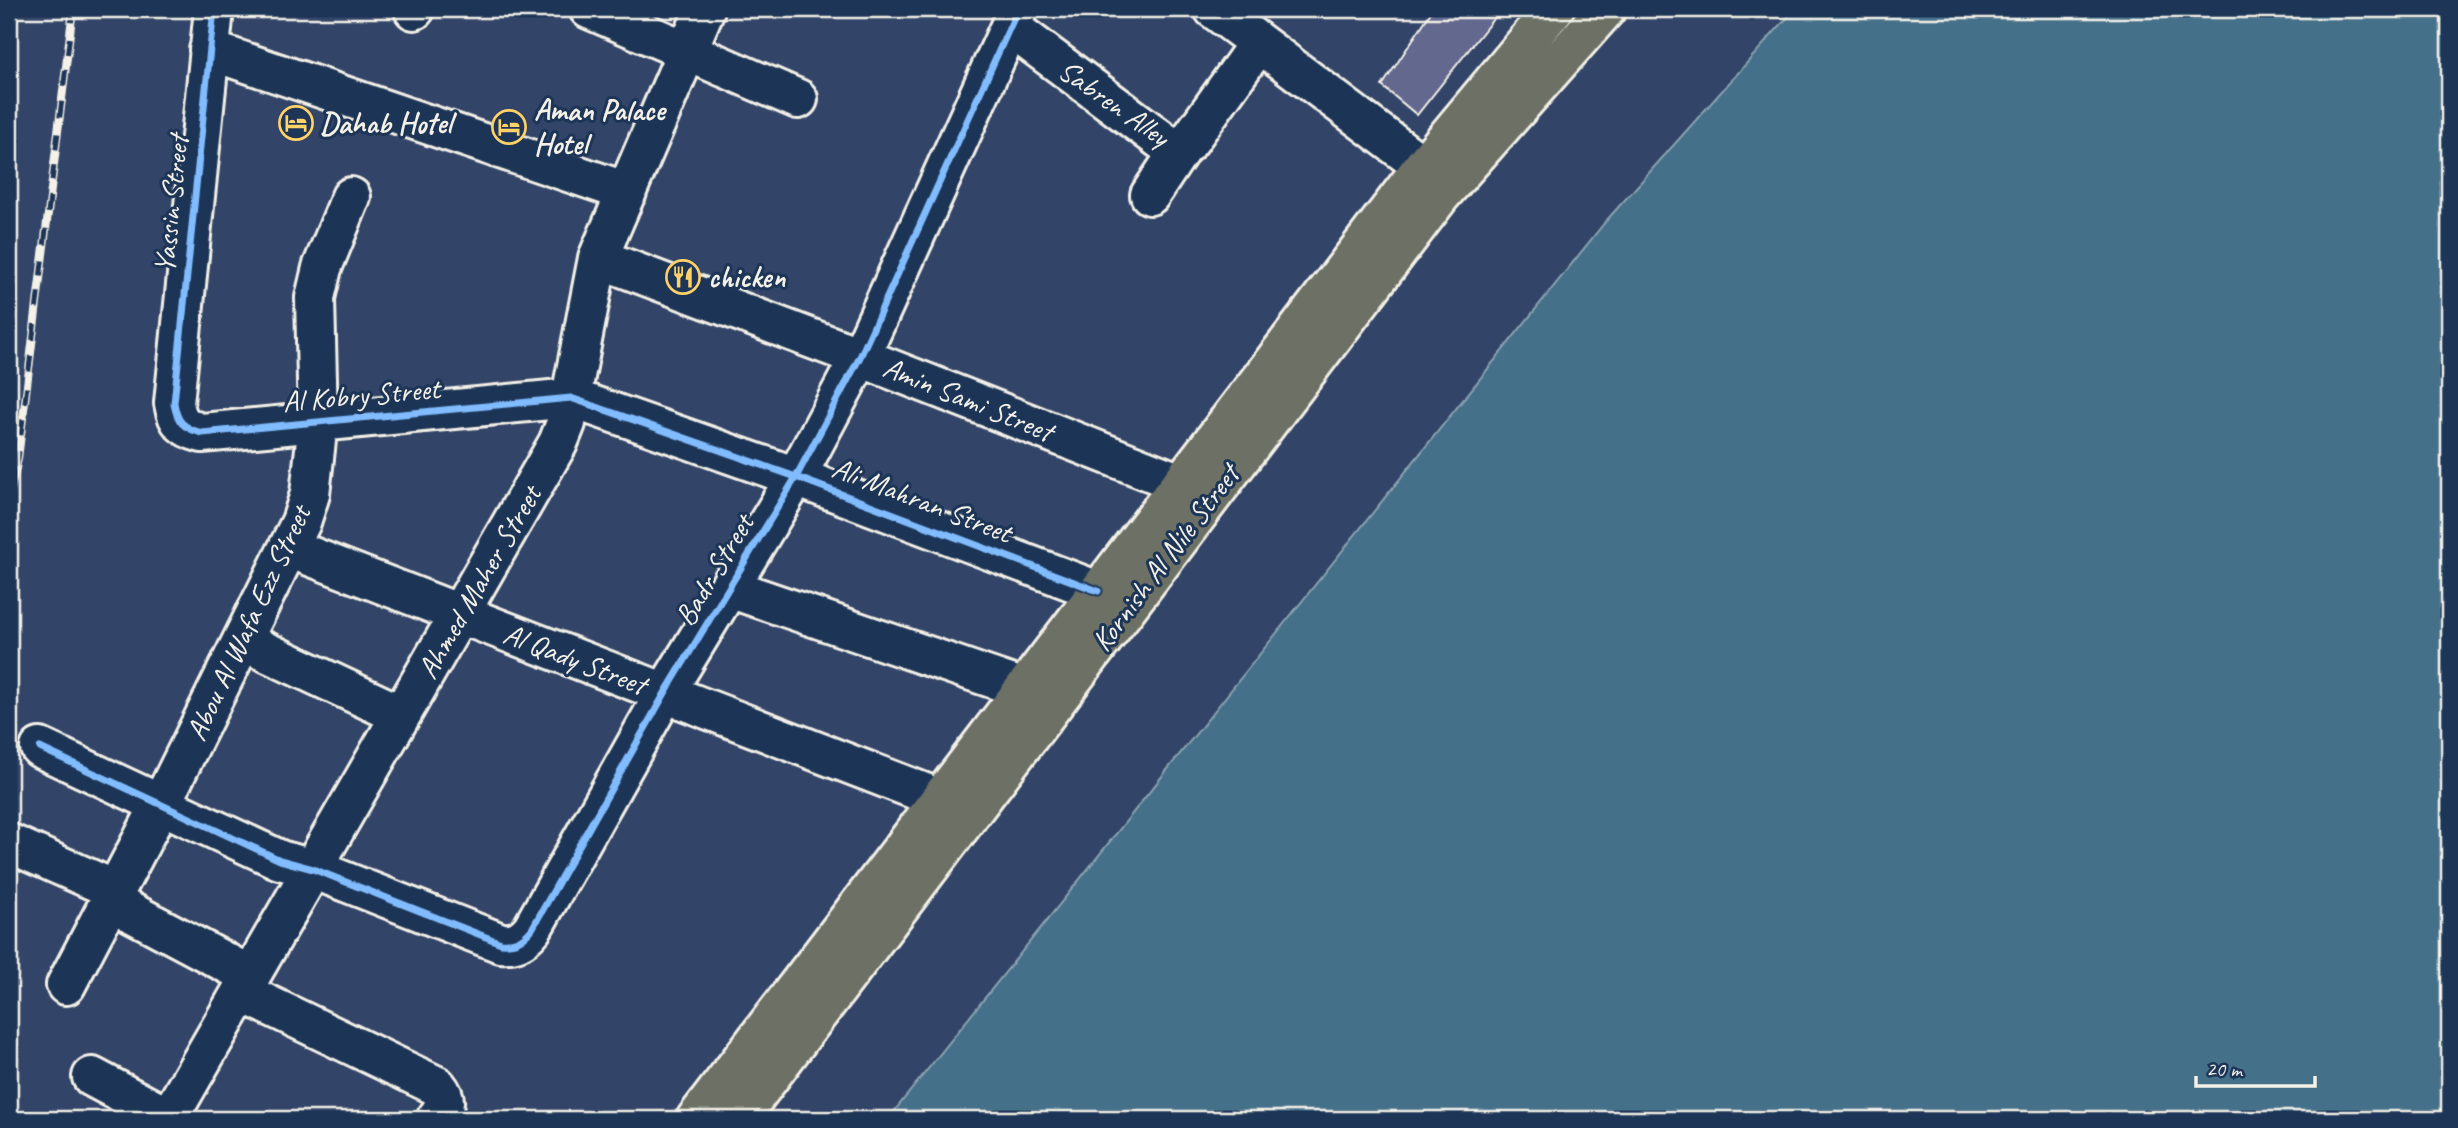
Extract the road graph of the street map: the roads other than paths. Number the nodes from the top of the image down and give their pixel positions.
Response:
1 (214, 9) edge
2 (589, 9) edge
3 (705, 9) edge
4 (1214, 9) edge
5 (1553, 9) edge
6 (1606, 9) edge
7 (1014, 18) edge
8 (1259, 43) junction
9 (209, 50) junction
10 (686, 53) junction
11 (798, 99) dead end
12 (1182, 147) junction
13 (1423, 166) junction
14 (627, 191) junction
15 (1150, 195) dead end
16 (351, 197) dead end
17 (598, 258) junction
18 (860, 357) junction
19 (570, 398) junction
20 (174, 403) joint
21 (318, 422) junction
22 (796, 477) junction
23 (1180, 483) junction
24 (289, 548) junction
25 (729, 588) junction
26 (1098, 591) junction
27 (460, 614) junction
28 (243, 641) junction
29 (1024, 689) junction
30 (665, 693) junction
31 (401, 715) junction
32 (40, 748) dead end
33 (940, 799) junction
34 (161, 804) junction
35 (9, 843) edge
36 (313, 869) junction
37 (113, 895) junction
38 (246, 984) junction
39 (66, 985) dead end
40 (92, 1077) dead end
41 (169, 1119) edge
42 (436, 1119) edge
43 (696, 1119) edge
44 (738, 1119) edge

1 - 9 street, Yassin Street
2 - 10 street
3 - 10 street, Ahmed Maher Street
4 - 8 street
5 - 13 main road, Kornish Al Nile Street
6 - 44 main road, Kornish Al Nile Street
7 - 12 street, Sabren Alley
7 - 18 street, Badr Street
8 - 12 street, Sabren Alley
8 - 13 street
9 - 14 street
9 - 20 street, Yassin Street
10 - 11 street
10 - 14 street, Ahmed Maher Street
12 - 15 street
13 - 23 main road, Kornish Al Nile Street
14 - 17 street, Ahmed Maher Street
16 - 21 street, Abou Al Wafa Ezz Street
17 - 18 street, Amin Sami Street
17 - 19 street, Ahmed Maher Street
18 - 22 street, Badr Street
18 - 23 street, Amin Sami Street
19 - 21 street, Al Kobry Street
19 - 22 street, Ali Mahran Street
19 - 27 street, Ahmed Maher Street
20 - 21 street, Al Kobry Street
21 - 24 street, Abou Al Wafa Ezz Street
22 - 25 street, Badr Street
22 - 26 street, Ali Mahran Street
23 - 26 main road, Kornish Al Nile Street
24 - 27 street, Al Qady Street
24 - 28 street, Abou Al Wafa Ezz Street
25 - 29 street
25 - 30 street, Badr Street
26 - 29 main road, Kornish Al Nile Street
27 - 30 street, Al Qady Street
27 - 31 street, Ahmed Maher Street
28 - 31 street
28 - 34 street, Abou Al Wafa Ezz Street
29 - 33 main road, Kornish Al Nile Street
30 - 33 street, Al Qady Street
30 - 36 street, Badr Street
31 - 36 street, Ahmed Maher Street
32 - 34 street
33 - 43 main road, Kornish Al Nile Street
34 - 36 street
34 - 37 street, Abou Al Wafa Ezz Street
35 - 37 street
36 - 38 street, Ahmed Maher Street
37 - 38 street
37 - 39 street, Abou Al Wafa Ezz Street
38 - 41 street, Ahmed Maher Street
38 - 42 street
40 - 41 street

